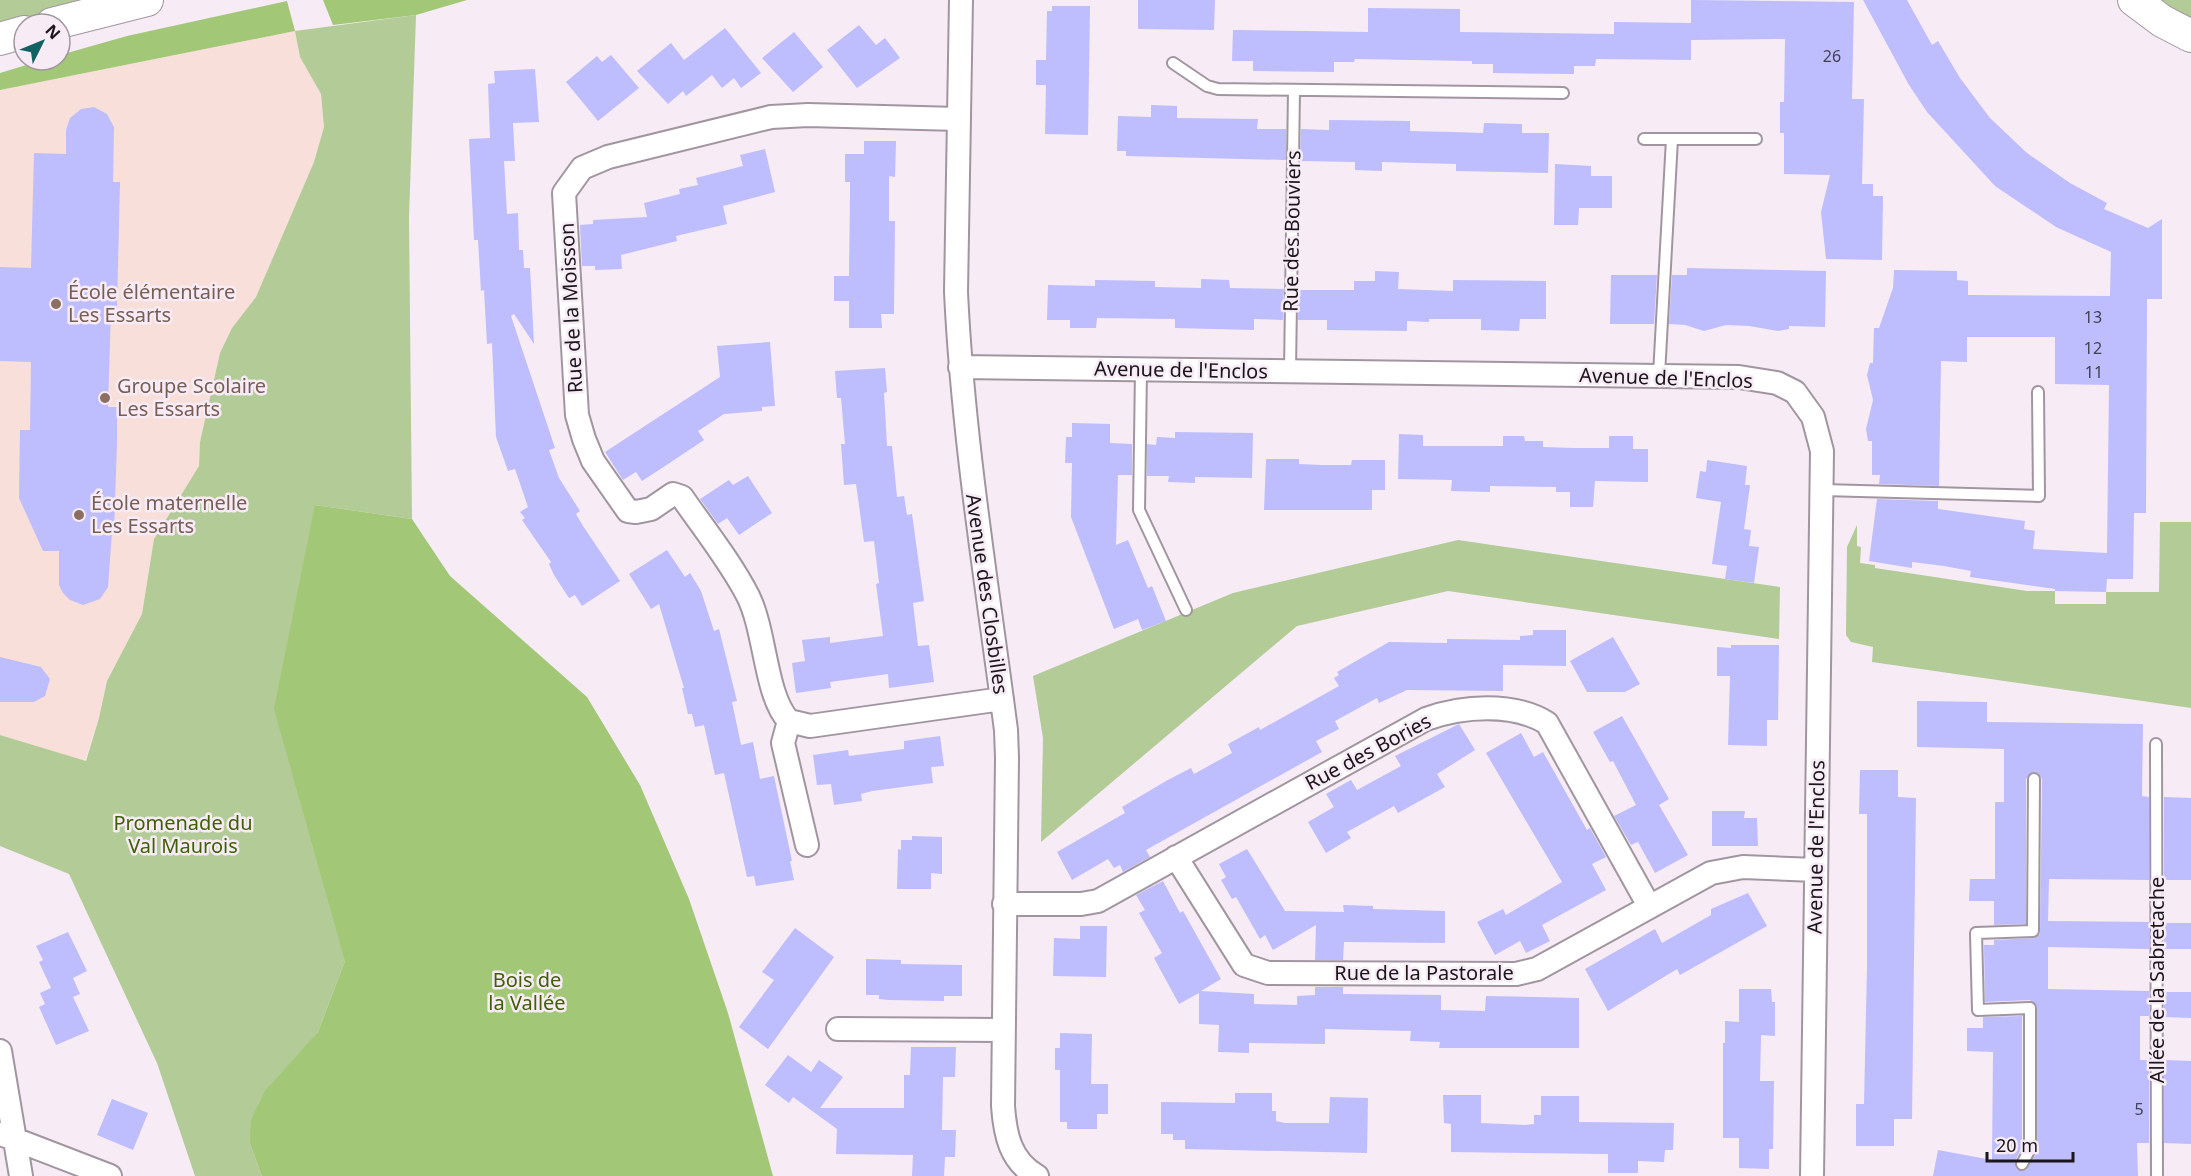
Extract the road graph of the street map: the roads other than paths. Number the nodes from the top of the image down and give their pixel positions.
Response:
1 (147, 0) edge
2 (960, 0) edge
3 (2134, 0) edge
4 (72, 19) edge
5 (2191, 36) edge
6 (1173, 63) dead end
7 (1294, 90) junction
8 (1563, 93) dead end
9 (958, 119) junction
10 (1644, 139) dead end
11 (1672, 139) junction
12 (1756, 139) dead end
13 (960, 367) junction
14 (1141, 370) junction
15 (1290, 371) junction
16 (1659, 375) junction
17 (2038, 392) dead end
18 (1823, 490) junction
19 (1185, 610) dead end
20 (1002, 699) junction
21 (789, 721) junction
22 (2156, 744) dead end
23 (2034, 779) dead end
24 (807, 845) dead end
25 (1176, 857) junction
26 (1815, 870) junction
27 (1004, 903) junction
28 (1650, 906) junction
29 (838, 1029) dead end
30 (1003, 1030) junction
31 (0, 1051) edge
32 (6, 1135) edge
33 (2022, 1164) dead end
34 (1026, 1173) edge
35 (21, 1176) edge
36 (110, 1176) edge
37 (1812, 1176) edge
38 (2157, 1176) edge

1 - 4 main road
2 - 9 street, Avenue des Closbilles
3 - 5 main road
6 - 7 lane
7 - 8 lane
7 - 15 lane, Rue des Bouviers
9 - 13 street, Avenue des Closbilles
9 - 21 street, Rue de la Moisson
10 - 11 lane
11 - 12 lane
11 - 16 lane
13 - 14 street, Avenue de l'Enclos
13 - 20 street, Avenue des Closbilles
14 - 15 street, Avenue de l'Enclos
14 - 19 lane
15 - 16 street, Avenue de l'Enclos
16 - 18 street, Avenue de l'Enclos
17 - 18 lane
18 - 26 street, Avenue de l'Enclos
20 - 21 street
20 - 27 street, Avenue des Closbilles
21 - 24 street
22 - 38 lane, Allée de la Sabretache
23 - 33 lane
25 - 27 street, Rue des Bories
25 - 28 street, Rue de la Pastorale
25 - 28 street, Rue des Bories
26 - 28 street, Rue de la Pastorale
26 - 37 street, Avenue de l'Enclos
27 - 30 street, Avenue des Closbilles
29 - 30 street
30 - 34 street, Avenue des Closbilles
31 - 32 street
32 - 35 street
32 - 36 street

